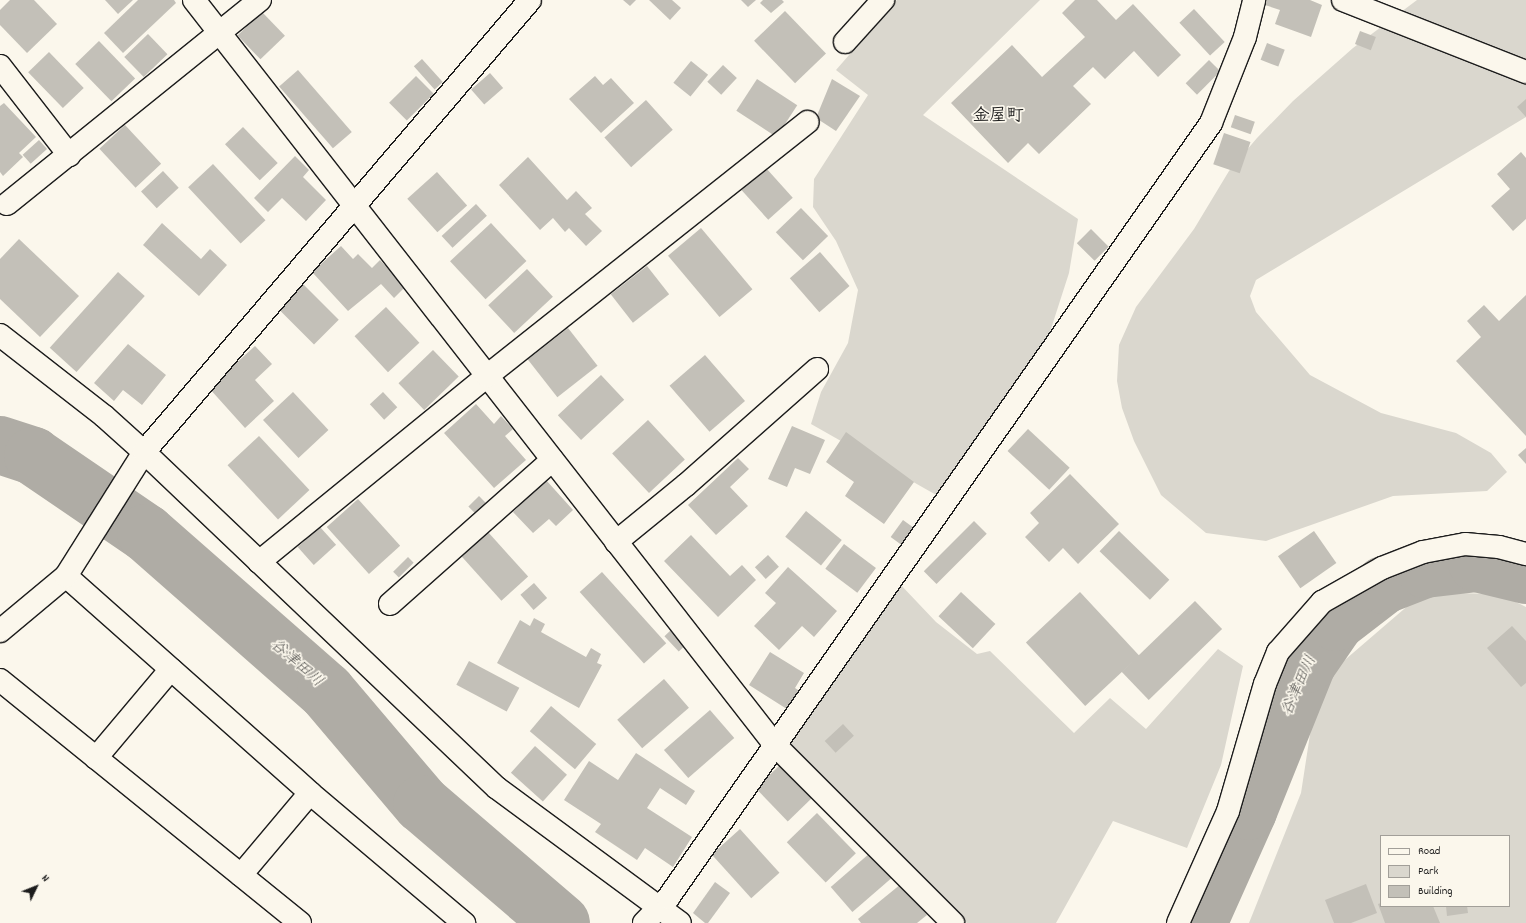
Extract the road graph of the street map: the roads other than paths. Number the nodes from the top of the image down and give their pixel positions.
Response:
1 (194, 0) edge
2 (260, 0) edge
3 (530, 0) edge
4 (883, 0) edge
5 (1254, 0) edge
6 (1343, 0) edge
7 (220, 35) junction
8 (844, 42) dead end
9 (0, 66) edge
10 (1526, 72) edge
11 (808, 122) dead end
12 (69, 155) junction
13 (7, 204) dead end
14 (355, 205) junction
15 (0, 335) edge
16 (817, 369) dead end
17 (487, 376) junction
18 (144, 452) junction
19 (552, 460) junction
20 (616, 542) junction
21 (1526, 554) edge
22 (259, 562) junction
23 (66, 576) junction
24 (390, 604) dead end
25 (0, 631) edge
26 (171, 669) junction
27 (0, 680) edge
28 (775, 746) junction
29 (96, 758) junction
30 (310, 793) junction
31 (241, 875) junction
32 (650, 916) edge
33 (300, 923) edge
34 (464, 923) edge
35 (680, 923) edge
36 (953, 923) edge
37 (1178, 923) edge

1 - 7 street
2 - 7 street
3 - 14 street
4 - 8 street
5 - 28 street
6 - 10 street
7 - 12 street
7 - 14 street
9 - 12 street
11 - 17 street
12 - 13 street
14 - 17 street
14 - 18 street
15 - 18 street
16 - 20 street
17 - 19 street
17 - 22 street
18 - 22 street
18 - 23 street
19 - 20 street
19 - 24 street
20 - 28 street
21 - 37 street
22 - 32 street
23 - 25 street
23 - 26 street
26 - 29 street
26 - 30 street
27 - 29 street
28 - 32 street
28 - 36 street
29 - 31 street
30 - 31 street
30 - 34 street
31 - 33 street
32 - 35 street

